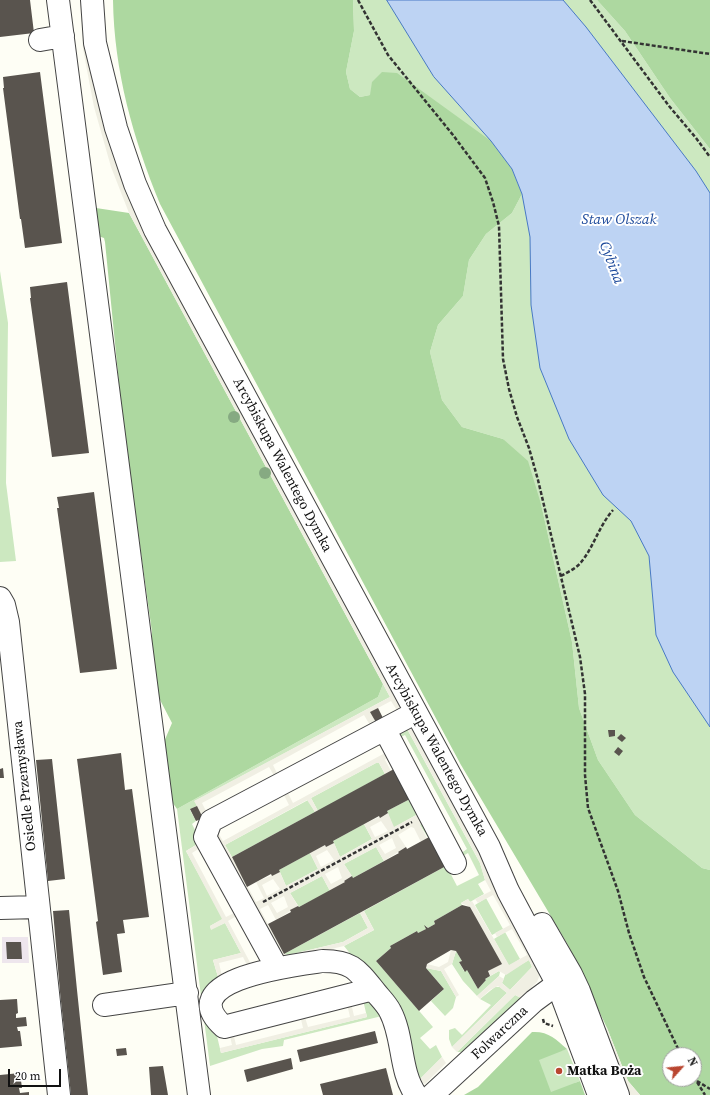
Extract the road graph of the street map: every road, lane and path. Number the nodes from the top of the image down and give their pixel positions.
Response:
1 (58, 0) edge
2 (92, 0) edge
3 (103, 0) edge
4 (358, 0) edge
5 (590, 0) edge
6 (63, 36) junction
7 (40, 40) dead end
8 (622, 41) junction
9 (710, 54) edge
10 (103, 72) junction
11 (710, 158) edge
12 (613, 510) dead end
13 (561, 576) junction
14 (0, 598) edge
15 (6, 664) edge
16 (416, 713) junction
17 (385, 730) junction
18 (429, 814) junction
19 (455, 863) dead end
20 (38, 907) junction
21 (0, 908) edge
22 (247, 910) junction
23 (277, 968) junction
24 (564, 978) junction
25 (373, 989) junction
26 (187, 993) junction
27 (104, 1005) dead end
28 (677, 1047) edge
29 (59, 1095) edge
30 (199, 1095) edge
31 (416, 1095) edge
32 (432, 1095) edge
33 (599, 1095) edge
34 (618, 1095) edge

1 - 6 street
2 - 10 street, Arcybiskupa Walentego Dymka
3 - 10 street, Arcybiskupa Walentego Dymka
4 - 13 path
5 - 8 path
6 - 7 street
6 - 26 street
8 - 9 path
8 - 11 path
10 - 16 street, Arcybiskupa Walentego Dymka
12 - 13 path
13 - 28 path
14 - 15 street, Osiedle Przemysława
15 - 20 street, Osiedle Przemysława
16 - 17 street
16 - 24 street, Arcybiskupa Walentego Dymka
17 - 18 street
17 - 22 street
18 - 19 street
18 - 22 path
20 - 21 street
20 - 29 street, Osiedle Przemysława
22 - 23 street
23 - 25 street
23 - 25 street
24 - 32 street, Folwarczna
24 - 33 street, Arcybiskupa Walentego Dymka
24 - 34 street, Arcybiskupa Walentego Dymka
25 - 31 street
26 - 27 street
26 - 30 street

